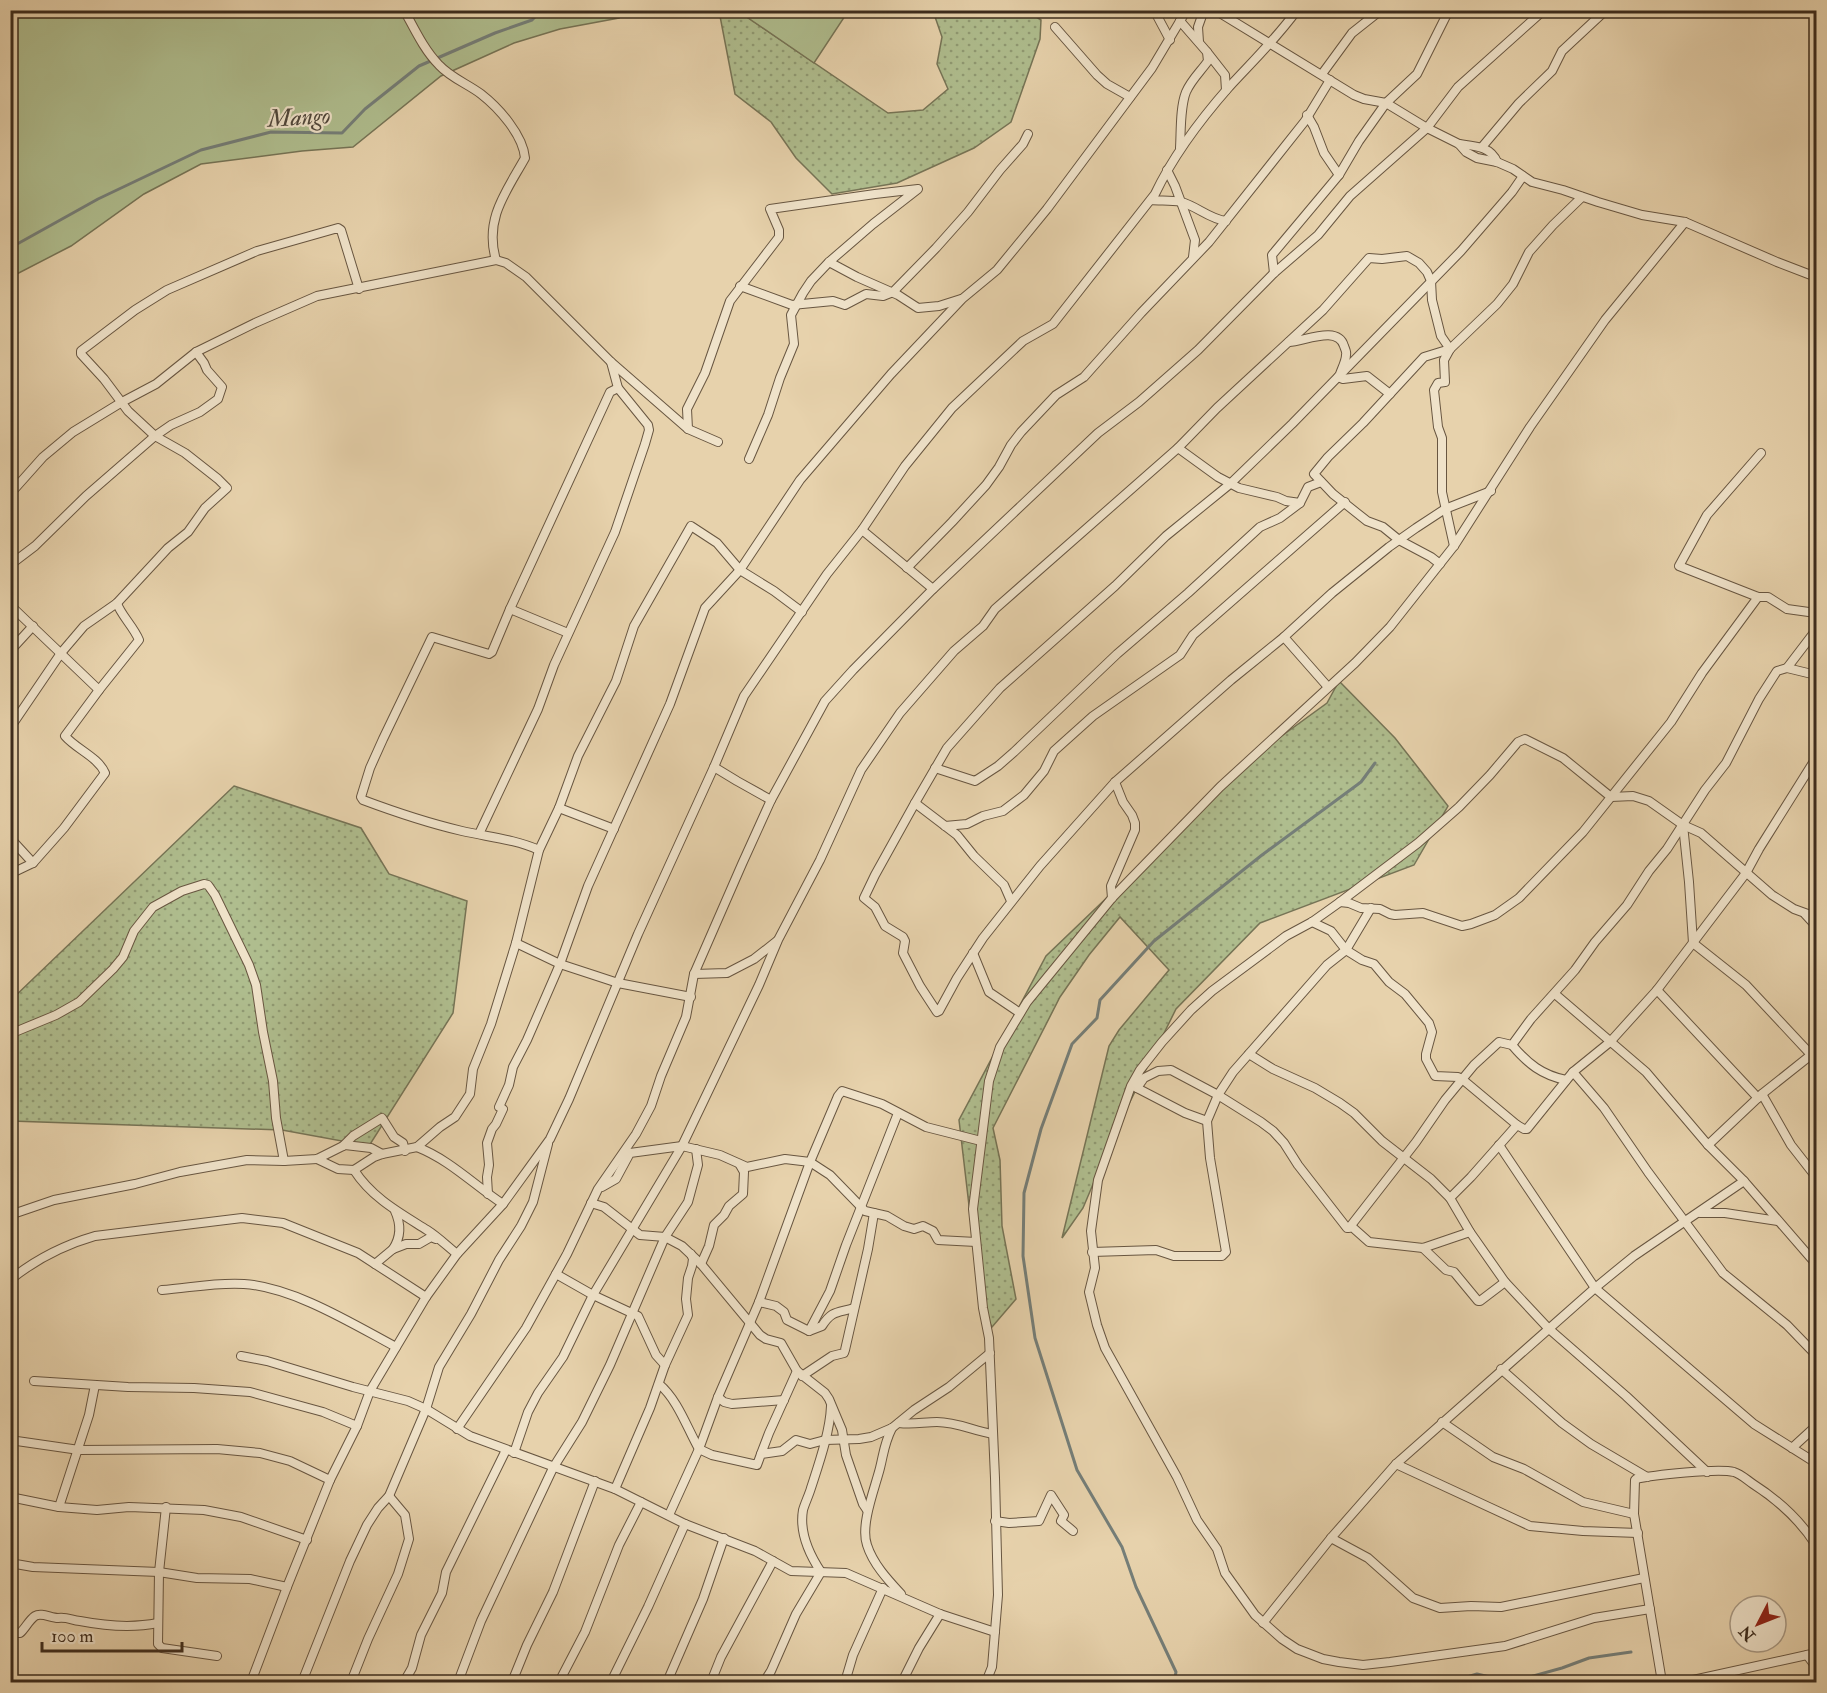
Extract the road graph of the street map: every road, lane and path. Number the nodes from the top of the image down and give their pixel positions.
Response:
1 (404, 10) edge
2 (1154, 10) edge
3 (1204, 10) edge
4 (1215, 10) edge
5 (1297, 10) edge
6 (1381, 10) edge
7 (1451, 10) edge
8 (1544, 10) edge
9 (1606, 10) edge
10 (1181, 14) edge
11 (1055, 27) dead end
12 (1170, 40) junction
13 (1199, 42) junction
14 (1269, 44) junction
15 (1208, 52) junction
16 (1322, 74) junction
17 (1330, 80) junction
18 (1226, 90) junction
19 (1130, 97) junction
20 (1386, 103) junction
21 (1307, 115) junction
22 (1427, 128) junction
23 (1028, 134) dead end
24 (1459, 144) junction
25 (1482, 147) junction
26 (1180, 149) junction
27 (1497, 162) junction
28 (1167, 170) junction
29 (1339, 175) junction
30 (1523, 176) junction
31 (1582, 197) junction
32 (1151, 200) junction
33 (1181, 202) junction
34 (1226, 221) junction
35 (1685, 222) junction
36 (1193, 257) junction
37 (496, 260) junction
38 (829, 262) junction
39 (1274, 273) junction
40 (1816, 277) edge
41 (1431, 281) junction
42 (740, 286) junction
43 (359, 289) junction
44 (893, 292) junction
45 (962, 299) junction
46 (798, 304) junction
47 (1288, 342) junction
48 (1450, 349) junction
49 (196, 352) junction
50 (611, 362) junction
51 (1339, 376) junction
52 (618, 388) junction
53 (1390, 394) junction
54 (122, 402) junction
55 (688, 429) junction
56 (155, 436) junction
57 (718, 442) dead end
58 (1178, 448) junction
59 (1761, 453) dead end
60 (749, 459) dead end
61 (1321, 482) junction
62 (1230, 484) junction
63 (1491, 491) junction
64 (10, 494) edge
65 (1345, 502) junction
66 (1300, 503) junction
67 (1445, 509) junction
68 (862, 530) junction
69 (1399, 540) junction
70 (1455, 546) junction
71 (1440, 564) junction
72 (10, 565) edge
73 (907, 568) junction
74 (740, 570) junction
75 (933, 589) junction
76 (1758, 597) junction
77 (117, 603) junction
78 (10, 605) edge
79 (510, 609) junction
80 (802, 612) junction
81 (1816, 613) edge
82 (33, 626) junction
83 (1816, 630) edge
84 (568, 633) junction
85 (1284, 637) junction
86 (10, 651) edge
87 (61, 653) junction
88 (1786, 668) junction
89 (1816, 675) edge
90 (1328, 687) junction
91 (99, 690) junction
92 (10, 728) edge
93 (1816, 758) edge
94 (714, 767) junction
95 (935, 768) junction
96 (1115, 782) junction
97 (1611, 797) junction
98 (771, 800) junction
99 (915, 803) junction
100 (559, 808) junction
101 (1683, 825) junction
102 (945, 826) junction
103 (614, 829) junction
104 (479, 834) junction
105 (10, 838) edge
106 (539, 850) junction
107 (33, 862) junction
108 (1746, 873) junction
109 (10, 874) edge
110 (1112, 898) junction
111 (1011, 901) junction
112 (1340, 902) junction
113 (1371, 908) junction
114 (1804, 913) junction
115 (1816, 916) edge
116 (1312, 922) junction
117 (1816, 926) edge
118 (778, 940) junction
119 (516, 943) junction
120 (1693, 943) junction
121 (1346, 950) junction
122 (973, 953) junction
123 (560, 964) junction
124 (694, 974) junction
125 (618, 983) junction
126 (1657, 990) junction
127 (1555, 994) junction
128 (691, 997) junction
129 (1020, 1013) junction
130 (10, 1034) edge
131 (1610, 1042) junction
132 (1512, 1045) junction
133 (1249, 1054) junction
134 (1815, 1055) edge
135 (1573, 1072) junction
136 (1462, 1079) junction
137 (1566, 1080) junction
138 (1134, 1087) junction
139 (1218, 1095) junction
140 (1760, 1096) junction
141 (898, 1113) junction
142 (1207, 1121) junction
143 (1517, 1125) junction
144 (550, 1139) junction
145 (981, 1141) junction
146 (1499, 1145) junction
147 (1708, 1145) junction
148 (682, 1146) junction
149 (417, 1147) junction
150 (339, 1149) junction
151 (696, 1149) junction
152 (405, 1151) junction
153 (382, 1154) junction
154 (1404, 1158) junction
155 (317, 1159) junction
156 (284, 1161) junction
157 (810, 1162) junction
158 (740, 1165) junction
159 (354, 1170) junction
160 (1816, 1177) edge
161 (1744, 1181) junction
162 (598, 1189) junction
163 (488, 1194) junction
164 (1450, 1198) junction
165 (591, 1203) junction
166 (503, 1204) junction
167 (860, 1207) junction
168 (395, 1211) junction
169 (874, 1213) junction
170 (1698, 1213) junction
171 (10, 1215) edge
172 (1778, 1221) junction
173 (1686, 1222) junction
174 (1351, 1226) junction
175 (633, 1230) junction
176 (1470, 1232) junction
177 (665, 1238) junction
178 (439, 1239) junction
179 (976, 1242) junction
180 (1424, 1248) junction
181 (393, 1249) junction
182 (1092, 1252) junction
183 (690, 1253) junction
184 (457, 1254) junction
185 (375, 1264) junction
186 (701, 1264) junction
187 (1816, 1264) edge
188 (556, 1274) junction
189 (10, 1280) edge
190 (1505, 1282) junction
191 (1595, 1288) junction
192 (162, 1290) dead end
193 (593, 1295) junction
194 (426, 1297) junction
195 (759, 1302) junction
196 (854, 1308) junction
197 (634, 1313) junction
198 (750, 1321) junction
199 (1548, 1328) junction
200 (809, 1330) junction
201 (396, 1347) junction
202 (990, 1353) junction
203 (1816, 1355) edge
204 (241, 1356) dead end
205 (665, 1365) junction
206 (1502, 1369) junction
207 (799, 1374) junction
208 (34, 1380) dead end
209 (659, 1384) junction
210 (95, 1385) junction
211 (370, 1391) junction
212 (718, 1397) junction
213 (784, 1400) junction
214 (831, 1404) junction
215 (426, 1410) junction
216 (1442, 1422) junction
217 (900, 1423) junction
218 (357, 1426) junction
219 (1816, 1426) edge
220 (892, 1428) junction
221 (457, 1429) junction
222 (993, 1434) junction
223 (843, 1439) junction
224 (10, 1440) edge
225 (825, 1440) junction
226 (1792, 1448) junction
227 (699, 1449) junction
228 (79, 1450) junction
229 (510, 1451) junction
230 (761, 1454) junction
231 (1816, 1463) edge
232 (1396, 1464) junction
233 (553, 1468) junction
234 (1707, 1472) junction
235 (1647, 1477) junction
236 (330, 1480) junction
237 (595, 1481) junction
238 (615, 1489) junction
239 (389, 1496) junction
240 (10, 1497) edge
241 (641, 1502) junction
242 (59, 1507) junction
243 (166, 1507) junction
244 (867, 1510) junction
245 (1634, 1514) junction
246 (669, 1515) junction
247 (995, 1521) junction
248 (685, 1524) junction
249 (1073, 1531) dead end
250 (1638, 1533) junction
251 (724, 1538) junction
252 (1331, 1538) junction
253 (307, 1540) junction
254 (1816, 1545) edge
255 (773, 1561) junction
256 (10, 1563) edge
257 (159, 1572) junction
258 (820, 1572) junction
259 (1644, 1578) junction
260 (287, 1587) junction
261 (883, 1588) junction
262 (904, 1598) junction
263 (1650, 1609) junction
264 (940, 1614) junction
265 (159, 1623) junction
266 (1263, 1623) junction
267 (995, 1632) junction
268 (10, 1633) edge
269 (1816, 1653) edge
270 (1807, 1655) junction
271 (217, 1656) dead end
272 (1816, 1667) edge
273 (251, 1683) edge
274 (302, 1683) edge
275 (351, 1683) edge
276 (404, 1683) edge
277 (458, 1683) edge
278 (512, 1683) edge
279 (559, 1683) edge
280 (611, 1683) edge
281 (667, 1683) edge
282 (711, 1683) edge
283 (764, 1683) edge
284 (845, 1683) edge
285 (902, 1683) edge
286 (986, 1683) edge
287 (1662, 1683) edge
288 (1684, 1683) edge

1 - 37 street
2 - 12 street
3 - 13 street
4 - 14 street
5 - 14 street
6 - 16 street
7 - 20 street
8 - 22 street
9 - 25 street
10 - 12 street
10 - 13 street
11 - 19 street
12 - 19 street
13 - 15 street
14 - 16 street
14 - 18 street
15 - 18 street
15 - 26 street
16 - 17 street
17 - 20 street
17 - 21 street
18 - 26 street
19 - 45 street
20 - 22 street
20 - 29 street
21 - 29 street
21 - 34 street
22 - 24 street
22 - 39 street
23 - 44 street
24 - 25 street
24 - 27 street
25 - 27 street
26 - 28 street
27 - 30 street
28 - 32 street
28 - 33 street
29 - 39 street
30 - 31 street
30 - 41 street
31 - 35 street
31 - 48 street
32 - 33 street
32 - 68 street
33 - 34 street
33 - 36 street
34 - 36 street
35 - 40 street
35 - 63 street
36 - 73 street
37 - 43 street
37 - 50 street
38 - 42 street
38 - 44 street
38 - 46 street
39 - 75 street
41 - 47 street
41 - 48 street
41 - 51 street
42 - 46 street
42 - 55 street
43 - 49 street
43 - 54 street
44 - 45 street
44 - 46 street
45 - 74 street
46 - 60 street
47 - 51 street
47 - 58 street
48 - 53 street
48 - 67 street
49 - 54 street
49 - 56 street
50 - 52 street
50 - 55 street
51 - 53 street
51 - 62 street
52 - 79 street
52 - 84 street
53 - 61 street
54 - 56 street
54 - 64 street
55 - 57 street
56 - 72 street
56 - 77 street
58 - 62 street
58 - 118 street
59 - 76 street
61 - 65 street
61 - 66 street
62 - 66 street
62 - 95 street
63 - 67 street
63 - 70 street
65 - 69 street
65 - 102 street
66 - 95 street
67 - 69 street
67 - 70 street
68 - 73 street
68 - 80 street
69 - 71 street
69 - 85 street
70 - 71 street
71 - 90 street
73 - 75 street
74 - 80 street
74 - 100 street
74 - 103 street
75 - 98 street
76 - 81 street
76 - 97 street
77 - 87 street
77 - 91 street
78 - 82 street
79 - 84 street
79 - 104 street
80 - 94 street
82 - 86 street
82 - 87 street
83 - 88 street
84 - 104 street
85 - 90 street
85 - 96 street
87 - 91 street
87 - 92 street
88 - 89 street
88 - 101 street
90 - 110 street
91 - 107 street
93 - 108 street
94 - 98 street
94 - 125 street
95 - 99 street
96 - 110 street
96 - 111 street
97 - 101 street
97 - 112 street
97 - 113 street
98 - 124 street
99 - 102 street
99 - 122 street
100 - 103 street
100 - 106 street
101 - 108 street
101 - 120 street
101 - 127 street
102 - 111 street
103 - 123 street
104 - 106 street
105 - 107 street
106 - 119 street
107 - 109 street
108 - 114 street
108 - 120 street
110 - 129 street
111 - 122 street
112 - 113 street
112 - 116 street
113 - 121 street
114 - 115 street
114 - 117 street
116 - 121 street
116 - 138 street
118 - 124 street
118 - 148 street
119 - 123 street
119 - 149 street
120 - 126 street
120 - 134 street
121 - 133 street
121 - 136 street
122 - 129 street
123 - 125 street
123 - 163 street
124 - 128 street
125 - 128 street
125 - 144 street
126 - 131 street
126 - 140 street
127 - 131 street
127 - 132 street
128 - 162 street
129 - 145 street
130 - 156 street
131 - 135 street
131 - 147 street
132 - 136 street
132 - 137 street
133 - 139 street
133 - 154 street
134 - 140 street
135 - 137 street
135 - 173 street
136 - 143 street
136 - 154 street
137 - 143 street
138 - 139 street
138 - 142 street
138 - 182 street
139 - 142 street
139 - 174 street
140 - 147 street
140 - 160 street
141 - 145 street
141 - 157 street
141 - 167 street
142 - 182 street
143 - 146 street
144 - 166 street
144 - 215 street
145 - 179 street
146 - 164 street
146 - 191 street
147 - 161 street
148 - 151 street
148 - 162 street
148 - 175 street
149 - 152 street
149 - 163 street
150 - 152 street
150 - 153 street
150 - 155 street
151 - 158 street
151 - 177 street
152 - 153 street
153 - 159 street
154 - 164 street
154 - 174 street
155 - 156 street
155 - 159 street
156 - 171 street
157 - 158 street
157 - 167 street
157 - 195 street
158 - 186 street
159 - 168 street
161 - 170 street
161 - 172 street
162 - 165 street
163 - 166 street
164 - 176 street
165 - 175 street
165 - 188 street
166 - 184 street
167 - 169 street
167 - 200 street
168 - 178 street
168 - 181 street
169 - 179 street
169 - 196 street
170 - 172 street
170 - 173 street
172 - 187 street
173 - 191 street
173 - 203 street
174 - 180 street
175 - 177 street
175 - 193 street
176 - 180 street
176 - 190 street
177 - 183 street
177 - 197 street
178 - 181 street
178 - 184 street
179 - 202 street
180 - 190 street
181 - 185 street
182 - 266 street
183 - 186 street
183 - 205 street
184 - 194 street
185 - 189 street
185 - 194 street
186 - 198 street
188 - 193 street
188 - 221 street
190 - 199 street
191 - 199 street
191 - 226 street
192 - 201 street
193 - 197 street
193 - 229 street
194 - 201 street
195 - 198 street
195 - 200 street
196 - 200 street
196 - 207 street
197 - 205 street
197 - 233 street
198 - 207 street
198 - 212 street
199 - 206 street
199 - 234 street
201 - 211 street
202 - 217 street
202 - 222 street
204 - 211 street
205 - 209 street
206 - 216 street
206 - 235 street
207 - 213 street
207 - 214 street
208 - 210 street
209 - 227 street
209 - 238 street
210 - 218 street
210 - 228 street
211 - 215 street
211 - 218 street
212 - 213 street
212 - 227 street
213 - 230 street
214 - 223 street
214 - 225 street
215 - 221 street
215 - 239 street
216 - 232 street
216 - 245 street
217 - 220 street
217 - 222 street
218 - 236 street
219 - 226 street
220 - 223 street
220 - 244 street
221 - 229 street
222 - 247 street
223 - 225 street
223 - 244 street
224 - 228 street
225 - 230 street
225 - 258 street
226 - 231 street
227 - 230 street
227 - 246 street
228 - 236 street
228 - 242 street
229 - 233 street
229 - 276 street
232 - 250 street
232 - 252 street
233 - 237 street
233 - 277 street
234 - 235 street
234 - 254 street
235 - 245 street
236 - 253 street
237 - 238 street
237 - 278 street
238 - 241 street
239 - 274 street
239 - 275 street
240 - 242 street
241 - 246 street
241 - 279 street
242 - 243 street
243 - 253 street
243 - 257 street
244 - 262 street
245 - 250 street
246 - 248 street
247 - 249 street
247 - 267 street
248 - 251 street
248 - 280 street
250 - 259 street
251 - 255 street
251 - 281 street
252 - 259 street
252 - 266 street
253 - 260 street
255 - 258 street
255 - 282 street
256 - 257 street
257 - 260 street
257 - 265 street
258 - 261 street
258 - 283 street
259 - 263 street
260 - 273 street
261 - 262 street
261 - 284 street
262 - 264 street
263 - 266 street
263 - 287 street
264 - 267 street
264 - 285 street
265 - 268 street
265 - 271 street
267 - 286 street
269 - 270 street
270 - 272 street
270 - 288 street

